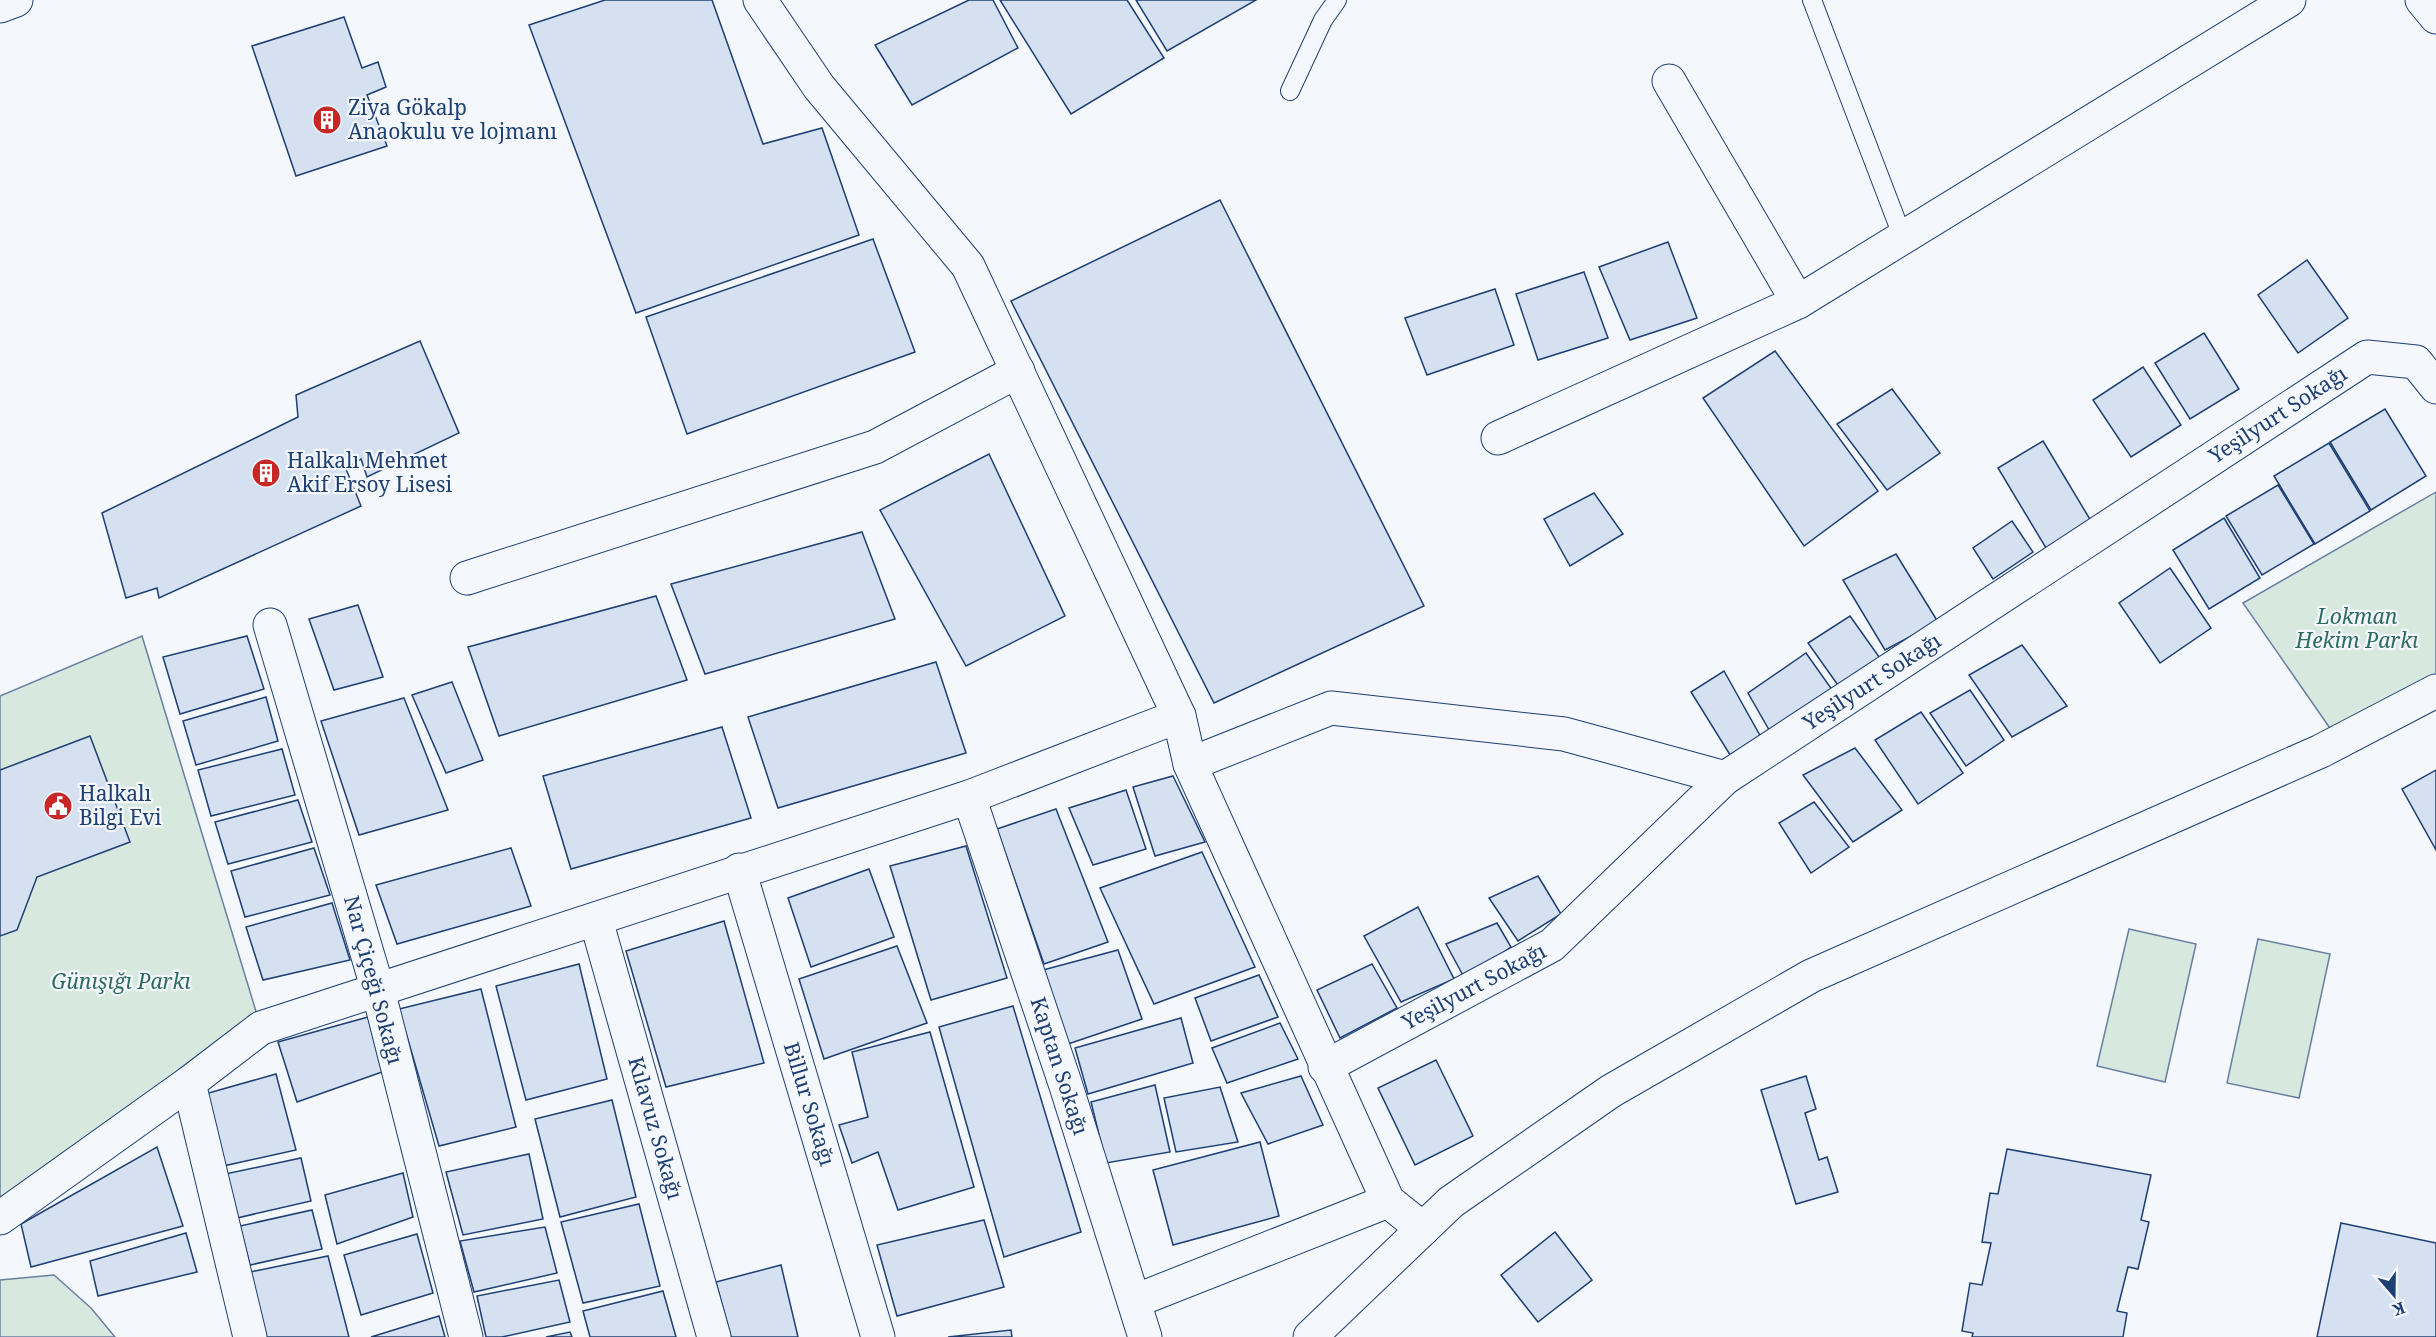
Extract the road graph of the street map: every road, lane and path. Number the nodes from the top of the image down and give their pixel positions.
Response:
1 (16, 0) edge
2 (760, 0) edge
3 (1337, 0) edge
4 (1812, 0) edge
5 (2289, 0) edge
6 (2422, 0) edge
7 (0, 6) edge
8 (2436, 17) edge
9 (1670, 81) dead end
10 (1290, 91) dead end
11 (1903, 238) junction
12 (1798, 302) junction
13 (1018, 371) junction
14 (2436, 387) edge
15 (1498, 438) dead end
16 (467, 578) dead end
17 (270, 625) dead end
18 (2436, 691) edge
19 (1179, 716) junction
20 (1190, 764) junction
21 (1725, 778) junction
22 (969, 797) junction
23 (739, 870) junction
24 (596, 920) junction
25 (378, 990) junction
26 (1325, 1066) junction
27 (189, 1083) junction
28 (1388, 1202) junction
29 (0, 1218) edge
30 (1423, 1229) junction
31 (1135, 1301) junction
32 (250, 1337) edge
33 (466, 1337) edge
34 (714, 1337) edge
35 (878, 1337) edge
36 (1145, 1337) edge
37 (1310, 1337) edge

1 - 7 street
2 - 13 street
3 - 10 lane
4 - 11 lane
5 - 11 street
6 - 8 street
9 - 12 street
11 - 12 street
12 - 15 street
13 - 16 street
13 - 19 street
14 - 21 street, Yeşilyurt Sokağı
17 - 25 street, Nar Çiçeği Sokağı
18 - 30 street
19 - 20 street
19 - 22 street
20 - 21 street
20 - 26 street
21 - 26 street, Yeşilyurt Sokağı
22 - 23 street
22 - 31 street, Kaptan Sokağı
23 - 24 street
23 - 35 street, Billur Sokağı
24 - 25 street
24 - 34 street, Kılavuz Sokağı
25 - 27 street
25 - 33 street, Nar Çiçeği Sokağı
26 - 28 street
27 - 29 street
27 - 32 street
28 - 30 street
28 - 31 street
30 - 37 street
31 - 36 street, Kaptan Sokağı

